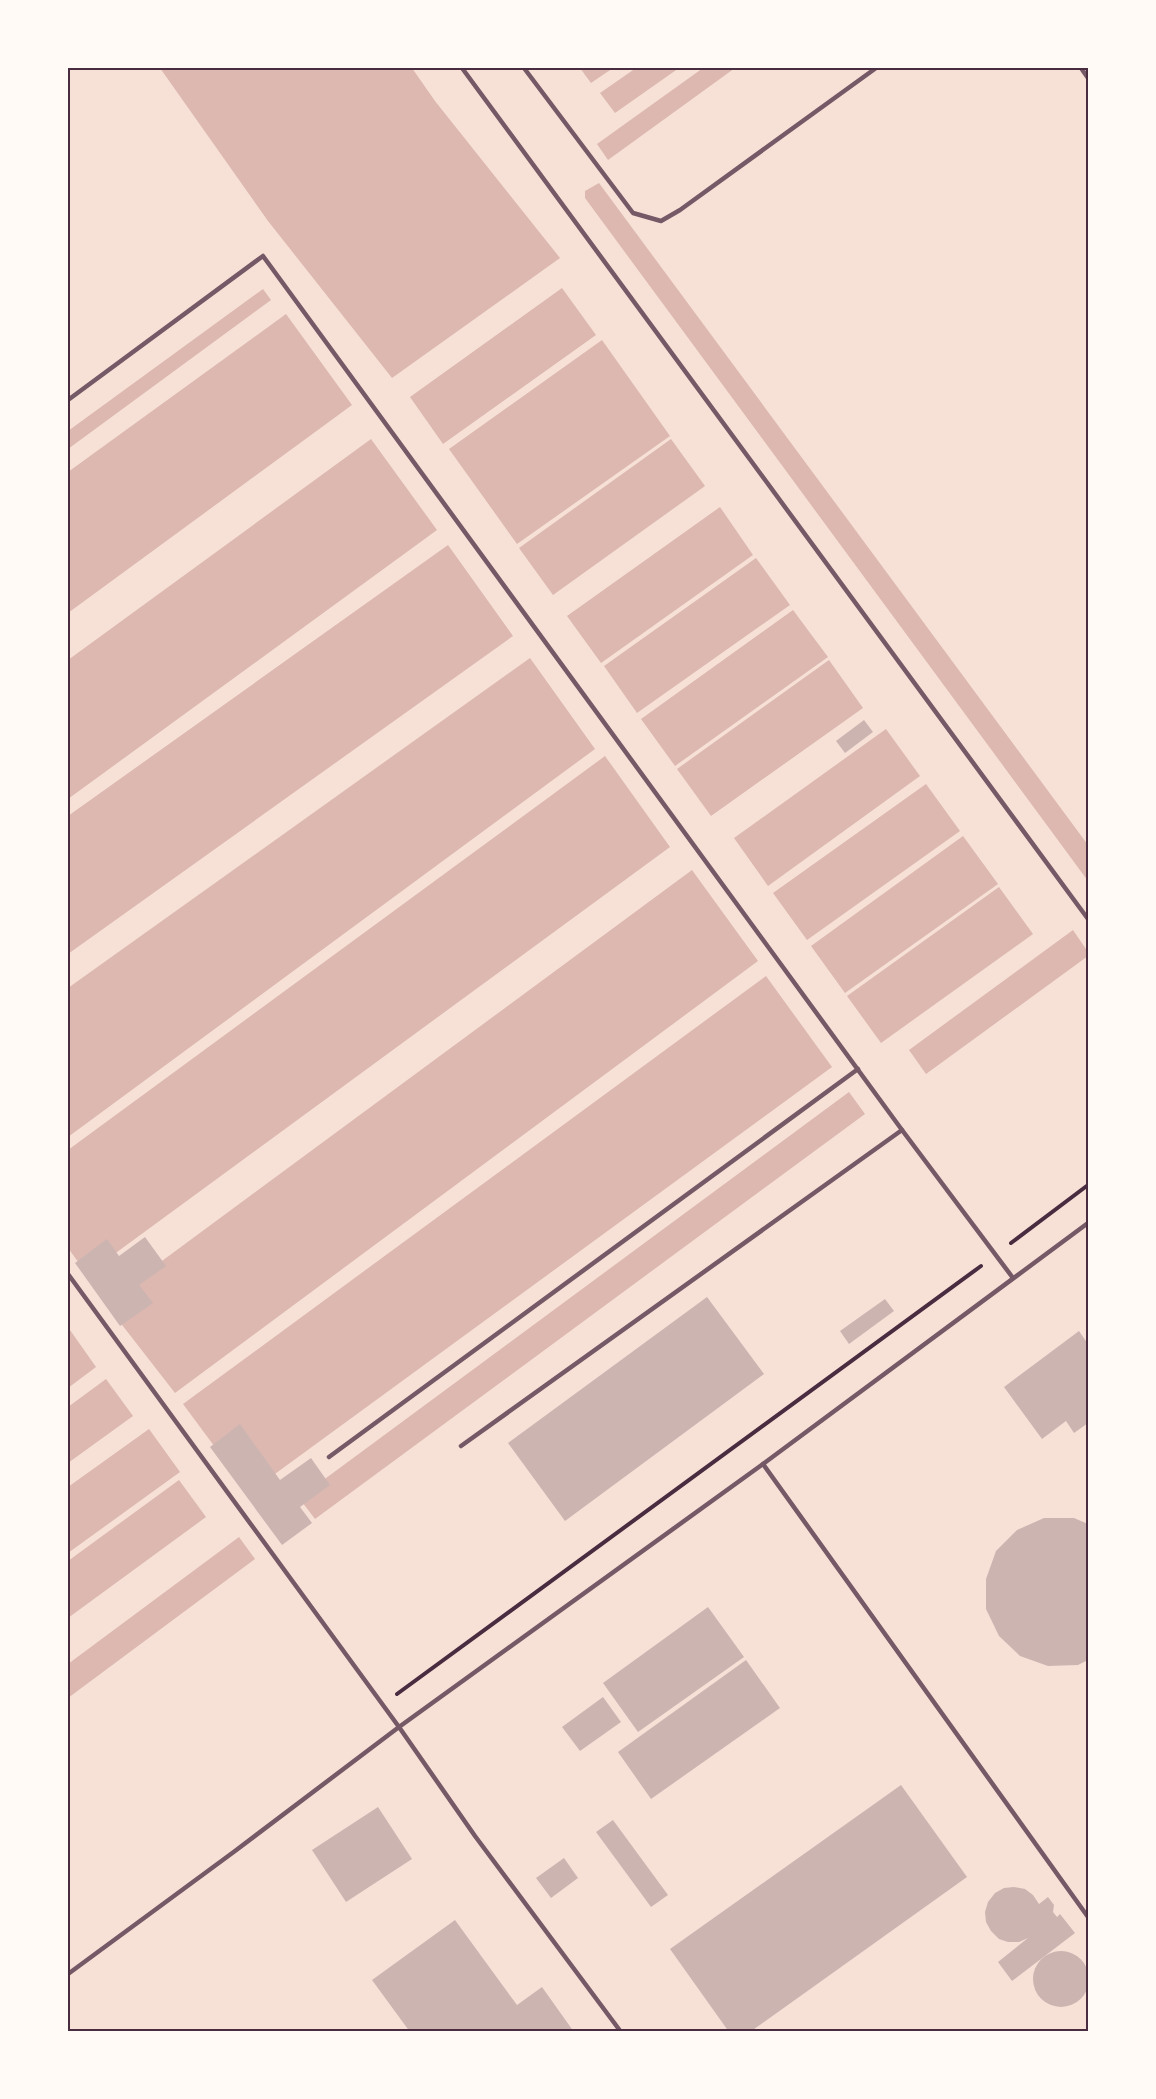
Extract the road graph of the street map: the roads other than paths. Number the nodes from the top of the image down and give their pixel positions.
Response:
1 (462, 68) edge
2 (524, 68) edge
3 (876, 68) edge
4 (1081, 68) edge
5 (1089, 78) edge
6 (68, 400) edge
7 (1089, 919) edge
8 (858, 1069) junction
9 (902, 1130) junction
10 (1089, 1223) edge
11 (68, 1274) edge
12 (1013, 1278) junction
13 (461, 1446) dead end
14 (329, 1457) dead end
15 (763, 1464) junction
16 (399, 1726) junction
17 (1089, 1917) edge
18 (68, 1974) edge
19 (621, 2031) edge

1 - 7 lane
2 - 3 lane
4 - 5 lane
6 - 8 lane
8 - 9 lane
8 - 14 lane
9 - 12 lane
9 - 13 lane
10 - 12 lane
11 - 16 lane
12 - 15 lane
15 - 16 lane
15 - 17 lane
16 - 18 lane
16 - 19 lane

